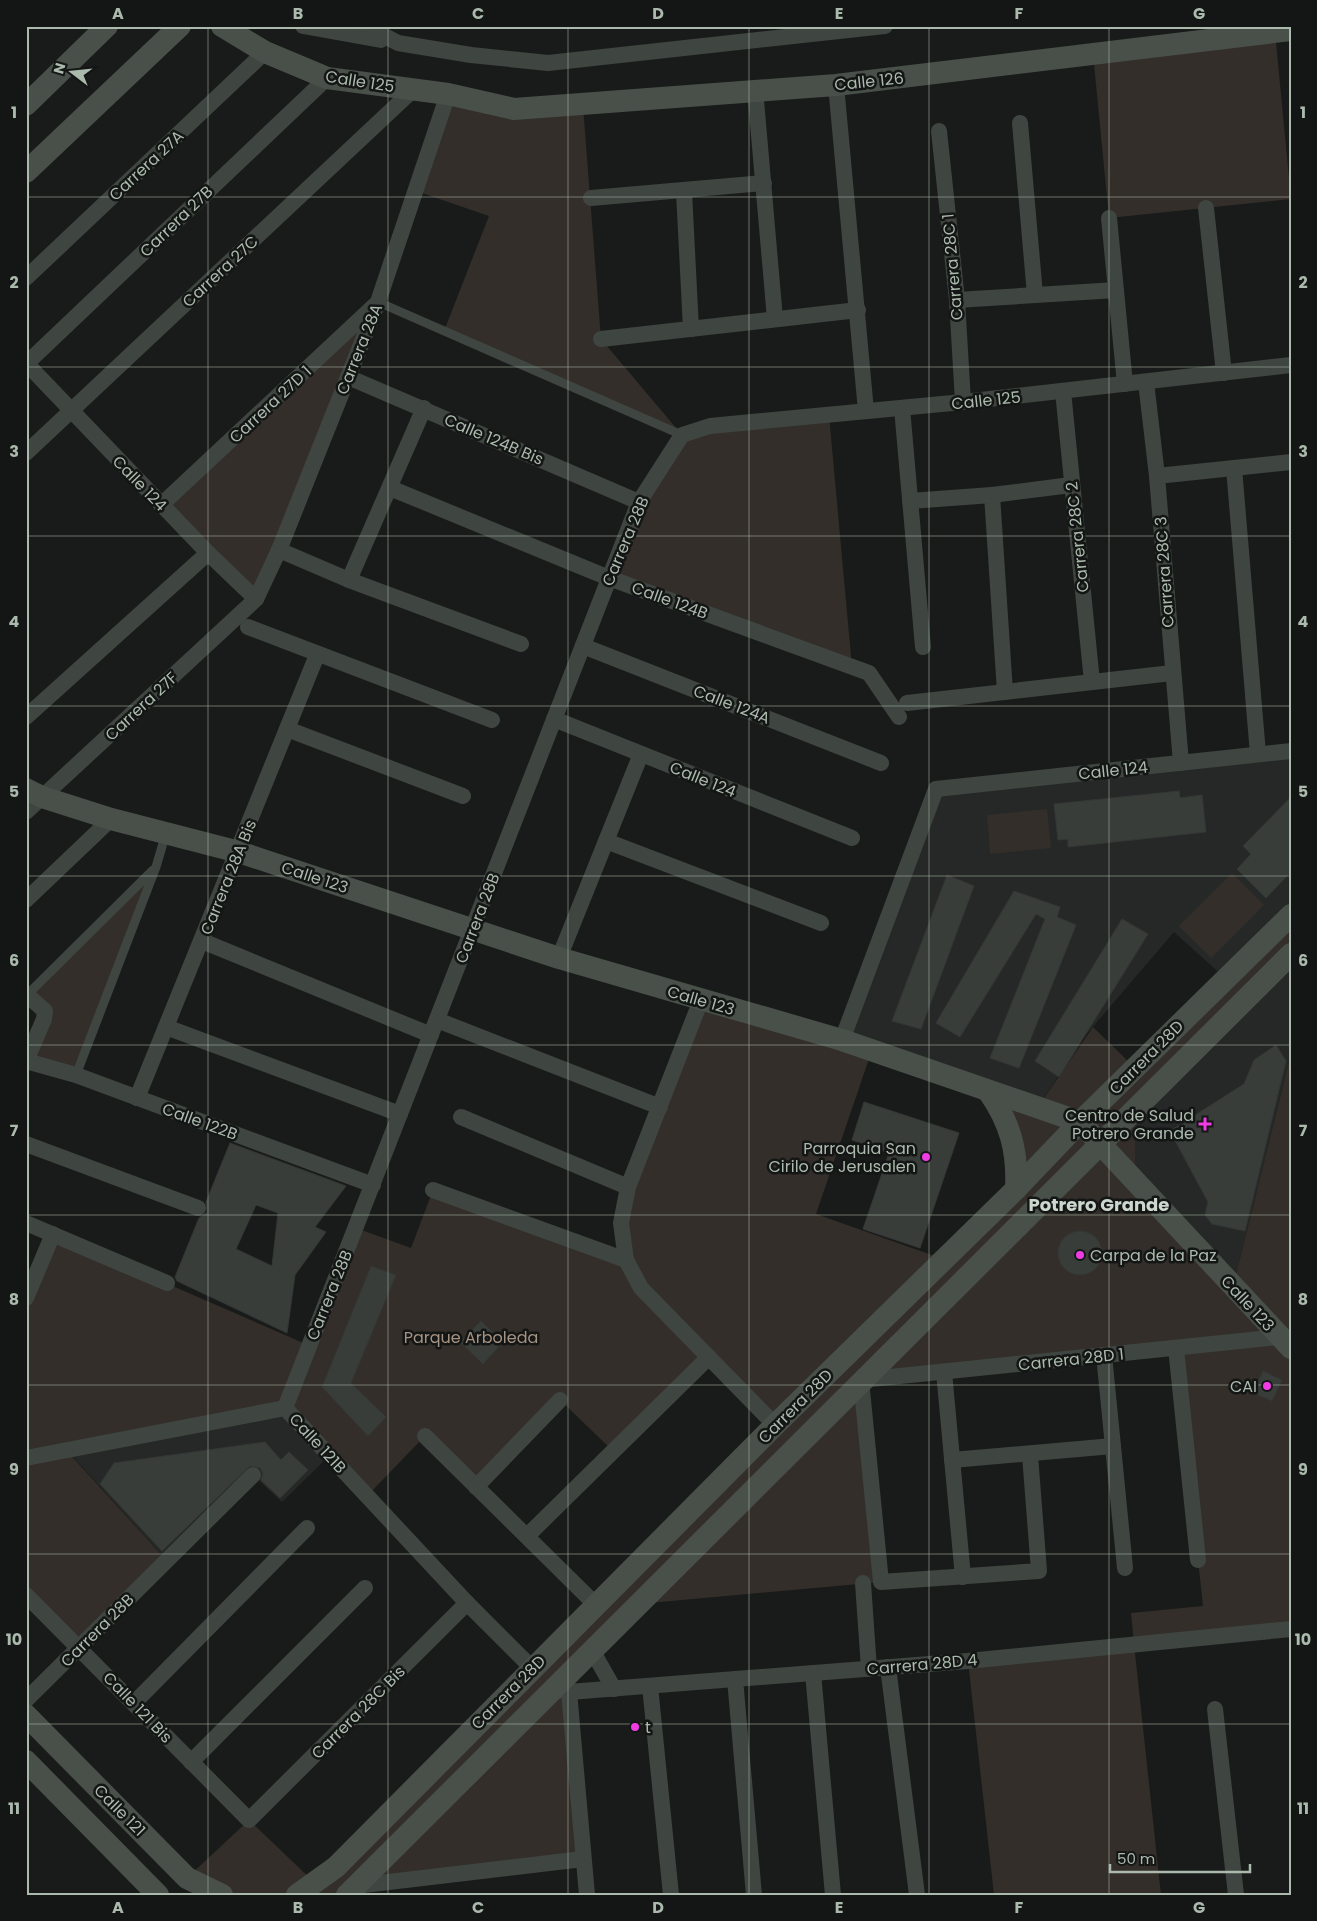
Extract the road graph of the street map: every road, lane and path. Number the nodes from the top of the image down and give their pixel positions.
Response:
1 (107, 26) edge
2 (180, 26) edge
3 (222, 26) edge
4 (303, 26) edge
5 (366, 26) edge
6 (885, 26) edge
7 (1291, 30) edge
8 (1229, 32) edge
9 (398, 43) junction
10 (265, 52) junction
11 (327, 78) junction
12 (836, 85) junction
13 (414, 89) junction
14 (755, 89) junction
15 (448, 94) junction
16 (26, 105) edge
17 (1020, 123) dead end
18 (939, 131) dead end
19 (26, 172) edge
20 (764, 183) junction
21 (684, 192) junction
22 (591, 198) dead end
23 (1206, 208) dead end
24 (1109, 218) dead end
25 (26, 278) edge
26 (1116, 290) junction
27 (1035, 295) junction
28 (956, 300) junction
29 (378, 302) junction
30 (858, 310) junction
31 (775, 319) junction
32 (691, 329) junction
33 (601, 339) dead end
34 (26, 364) edge
35 (1291, 365) edge
36 (1224, 373) junction
37 (348, 377) junction
38 (1146, 382) junction
39 (1126, 384) junction
40 (1063, 391) junction
41 (963, 402) junction
42 (424, 408) junction
43 (902, 408) junction
44 (71, 411) junction
45 (866, 411) junction
46 (682, 435) junction
47 (26, 453) edge
48 (1291, 462) edge
49 (1234, 468) junction
50 (1157, 476) junction
51 (1071, 485) junction
52 (390, 488) junction
53 (992, 495) junction
54 (910, 501) junction
55 (639, 502) junction
56 (161, 505) junction
57 (279, 550) junction
58 (208, 553) junction
59 (610, 578) junction
60 (349, 580) junction
61 (256, 599) junction
62 (248, 627) dead end
63 (521, 644) dead end
64 (583, 646) junction
65 (923, 647) dead end
66 (317, 655) junction
67 (1172, 674) junction
68 (1092, 682) junction
69 (1005, 692) junction
70 (26, 717) edge
71 (554, 718) junction
72 (492, 720) dead end
73 (287, 729) junction
74 (1291, 751) edge
75 (641, 754) junction
76 (1258, 754) junction
77 (881, 762) dead end
78 (1181, 763) junction
79 (34, 793) edge
80 (463, 796) dead end
81 (26, 812) edge
82 (111, 819) junction
83 (166, 833) junction
84 (852, 838) dead end
85 (606, 841) junction
86 (239, 852) junction
87 (156, 867) junction
88 (26, 900) edge
89 (1291, 915) edge
90 (821, 924) dead end
91 (473, 928) junction
92 (202, 941) junction
93 (1291, 954) edge
94 (559, 958) junction
95 (31, 998) edge
96 (701, 1000) junction
97 (166, 1027) junction
98 (434, 1028) junction
99 (842, 1040) junction
100 (26, 1061) edge
101 (76, 1075) junction
102 (988, 1091) junction
103 (137, 1098) junction
104 (660, 1107) junction
105 (400, 1114) junction
106 (461, 1117) dead end
107 (1080, 1122) junction
108 (1100, 1142) junction
109 (26, 1144) edge
110 (372, 1185) junction
111 (628, 1187) junction
112 (1016, 1189) junction
113 (433, 1190) dead end
114 (198, 1208) dead end
115 (26, 1223) edge
116 (54, 1234) junction
117 (626, 1260) junction
118 (167, 1282) dead end
119 (26, 1298) edge
120 (1286, 1343) edge
121 (1176, 1348) junction
122 (1104, 1355) junction
123 (709, 1357) junction
124 (944, 1372) junction
125 (862, 1380) junction
126 (560, 1400) dead end
127 (285, 1408) junction
128 (775, 1425) junction
129 (425, 1436) dead end
130 (1113, 1446) junction
131 (1030, 1455) junction
132 (26, 1458) edge
133 (952, 1460) junction
134 (253, 1475) dead end
135 (476, 1486) junction
136 (307, 1528) dead end
137 (526, 1536) junction
138 (1198, 1560) dead end
139 (1125, 1568) dead end
140 (963, 1577) junction
141 (863, 1583) dead end
142 (365, 1588) dead end
143 (26, 1595) edge
144 (467, 1603) junction
145 (596, 1605) junction
146 (1291, 1629) edge
147 (79, 1647) junction
148 (593, 1652) junction
149 (888, 1667) junction
150 (532, 1668) junction
151 (869, 1668) junction
152 (813, 1673) junction
153 (735, 1679) junction
154 (650, 1686) junction
155 (614, 1689) junction
156 (561, 1690) junction
157 (26, 1700) edge
158 (134, 1703) junction
159 (1215, 1709) dead end
160 (26, 1714) edge
161 (26, 1761) edge
162 (191, 1762) junction
163 (249, 1820) joint
164 (584, 1859) junction
165 (351, 1890) edge
166 (158, 1895) edge
167 (222, 1895) edge
168 (298, 1895) edge
169 (587, 1895) edge
170 (671, 1895) edge
171 (754, 1895) edge
172 (833, 1895) edge
173 (918, 1895) edge
174 (1236, 1895) edge

1 - 16 street
2 - 19 street
3 - 10 street, Calle 125
4 - 9 street
5 - 9 street
6 - 9 street
7 - 8 street, Calle 126
8 - 12 street, Calle 126
10 - 11 street, Calle 125
10 - 25 street, Carrera 27A
11 - 13 street, Calle 125
11 - 34 street, Carrera 27B
12 - 14 street, Calle 126
12 - 30 street
13 - 15 street, Calle 125
13 - 44 street, Carrera 27C
14 - 15 street, Calle 126
14 - 20 street
15 - 29 street, Carrera 28A
17 - 27 street
18 - 28 street, Carrera 28C 1
20 - 21 street
20 - 31 street
21 - 22 street
21 - 32 street
23 - 36 street
24 - 26 street
26 - 27 street
26 - 39 street
27 - 28 street
28 - 41 street, Carrera 28C 1
29 - 37 street, Carrera 28A
29 - 46 lane
29 - 56 street, Carrera 27D 1
30 - 31 street
30 - 45 street
31 - 32 street
32 - 33 street
34 - 44 street, Calle 124
35 - 36 street, Calle 125
36 - 38 street, Calle 125
37 - 42 street, Calle 124B Bis
37 - 57 street, Carrera 28A
38 - 39 street, Calle 125
38 - 50 street, Carrera 28C 3
39 - 40 street, Calle 125
40 - 41 street, Calle 125
40 - 51 street, Carrera 28C 2
41 - 43 street, Calle 125
42 - 52 street
42 - 55 street, Calle 124B Bis
43 - 45 street, Calle 125
43 - 54 street
44 - 47 street, Carrera 27C
44 - 56 street, Calle 124
45 - 46 street, Calle 125
46 - 55 street, Carrera 28B
48 - 49 street
49 - 50 street
49 - 76 street
50 - 67 street, Carrera 28C 3
51 - 53 street
51 - 68 street, Carrera 28C 2
52 - 59 street, Calle 124B
52 - 60 street
53 - 54 street
53 - 69 street
54 - 65 street
55 - 59 street, Carrera 28B
56 - 58 street, Calle 124
57 - 60 street
57 - 61 street, Carrera 28A
58 - 61 street, Calle 124
58 - 70 street
59 - 64 street, Carrera 28B
59 - 69 street, Calle 124B
60 - 63 street
61 - 79 street, Carrera 27F
62 - 66 street
64 - 71 street, Carrera 28B
64 - 77 street, Calle 124A
66 - 72 street
66 - 73 street, Carrera 28A Bis
67 - 68 street
67 - 78 street, Carrera 28C 3
68 - 69 street
71 - 75 street, Calle 124
71 - 91 street, Carrera 28B
73 - 80 street
73 - 86 street, Carrera 28A Bis
74 - 76 street, Calle 124
75 - 84 street, Calle 124
75 - 85 street
76 - 78 street, Calle 124
78 - 99 street, Calle 124
79 - 81 street, Carrera 27F
79 - 82 street, Calle 123
82 - 83 street, Calle 123
82 - 88 street
83 - 86 street, Calle 123
83 - 87 lane
85 - 90 street
85 - 94 street
86 - 91 street, Calle 123
86 - 92 street, Carrera 28A Bis
87 - 95 lane
87 - 101 lane
89 - 107 street, Carrera 28D
91 - 94 street, Calle 123
91 - 98 street, Carrera 28B
92 - 97 street, Carrera 28A Bis
92 - 98 street
93 - 108 street, Carrera 28D
94 - 96 street, Calle 123
95 - 100 street
96 - 99 street, Calle 123
96 - 104 street
97 - 103 street, Carrera 28A Bis
97 - 105 street
98 - 104 street
98 - 105 street, Carrera 28B
99 - 102 street, Calle 123
100 - 101 street, Calle 122B
101 - 103 street, Calle 122B
102 - 107 street, Calle 123
102 - 112 street
103 - 110 street, Calle 122B
104 - 111 street
105 - 110 street, Carrera 28B
106 - 111 street
107 - 108 street, Calle 123
107 - 112 street, Carrera 28D
108 - 120 street, Calle 123
108 - 125 street, Carrera 28D
109 - 114 street
110 - 127 street, Carrera 28B
111 - 117 street
112 - 128 street, Carrera 28D
113 - 117 street
115 - 116 street
116 - 118 street
116 - 119 street
117 - 123 street
120 - 121 street, Carrera 28D 1
121 - 122 street, Carrera 28D 1
121 - 138 street
122 - 124 street, Carrera 28D 1
122 - 130 street
123 - 128 street
123 - 137 street
124 - 125 street, Carrera 28D 1
124 - 133 street
125 - 140 street
125 - 148 street, Carrera 28D
126 - 135 street
127 - 132 street, Calle 121B
127 - 144 street, Calle 121B
128 - 145 street, Carrera 28D
129 - 135 street
130 - 131 street
130 - 139 street
131 - 133 street
131 - 140 street
133 - 140 street
134 - 147 street, Carrera 28B
135 - 137 street
136 - 158 street
137 - 145 street
141 - 151 street
142 - 162 street
143 - 147 street, Calle 121 Bis
144 - 150 street, Calle 121B
144 - 163 street, Carrera 28C Bis
145 - 150 street, Carrera 28D
146 - 149 street, Carrera 28D 4
147 - 157 street, Carrera 28B
147 - 158 street, Calle 121 Bis
148 - 155 street
148 - 156 street, Carrera 28D
149 - 151 street, Carrera 28D 4
149 - 173 street
150 - 168 street, Carrera 28D
151 - 152 street, Carrera 28D 4
152 - 153 street, Carrera 28D 4
152 - 172 street
153 - 154 street, Carrera 28D 4
153 - 171 street
154 - 155 street, Carrera 28D 4
154 - 170 street
155 - 156 street, Carrera 28D 4
156 - 164 street
156 - 165 street, Carrera 28D
158 - 162 street, Calle 121 Bis
159 - 174 street
160 - 167 street, Calle 121
161 - 166 street, Calle 121
162 - 163 street, Calle 121 Bis
164 - 165 street
164 - 169 street

